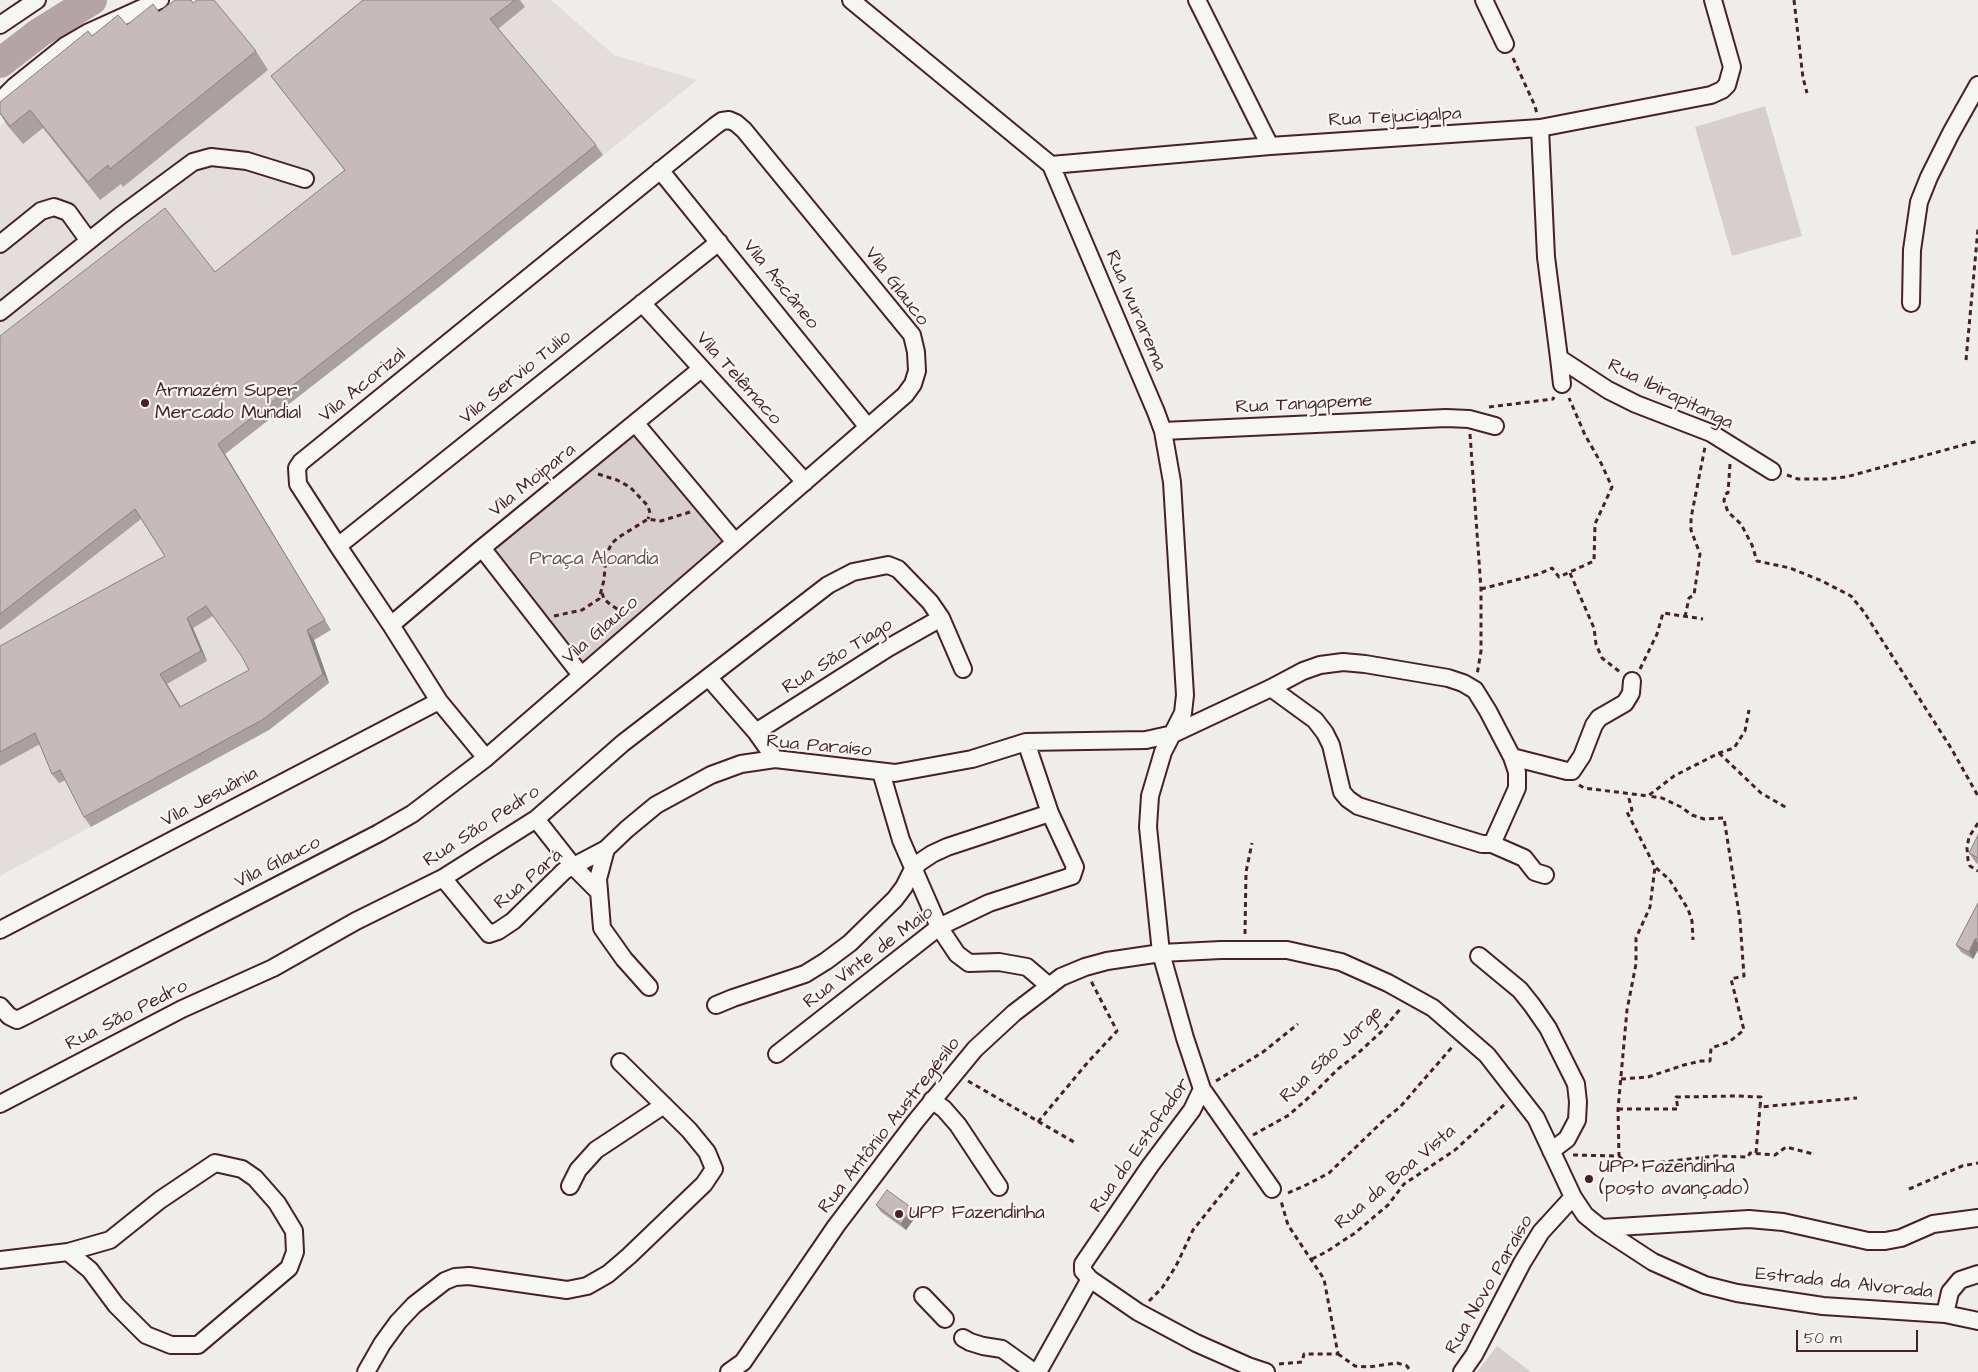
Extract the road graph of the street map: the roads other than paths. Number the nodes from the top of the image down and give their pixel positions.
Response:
1 (37, 0) edge
2 (160, 0) edge
3 (851, 0) edge
4 (1196, 0) edge
5 (1484, 0) edge
6 (1713, 0) edge
7 (0, 25) edge
8 (1505, 44) road end
9 (1978, 85) edge
10 (0, 101) edge
11 (728, 120) joint
12 (1540, 128) junction
13 (1270, 146) junction
14 (1052, 166) junction
15 (660, 170) junction
16 (305, 179) dead end
17 (89, 241) junction
18 (719, 242) junction
19 (0, 244) edge
20 (642, 302) junction
21 (1911, 302) dead end
22 (0, 312) edge
23 (1559, 358) junction
24 (701, 369) junction
25 (1562, 384) road end
26 (636, 424) junction
27 (867, 426) junction
28 (1495, 426) dead end
29 (1163, 431) junction
30 (1772, 470) road end
31 (805, 482) junction
32 (734, 542) junction
33 (338, 546) junction
34 (482, 548) junction
35 (941, 618) junction
36 (391, 625) junction
37 (963, 669) dead end
38 (582, 675) junction
39 (709, 678) junction
40 (1632, 681) road end
41 (1271, 688) junction
42 (439, 701) junction
43 (756, 732) junction
44 (1173, 734) junction
45 (1026, 742) junction
46 (1512, 757) junction
47 (486, 758) junction
48 (776, 759) junction
49 (881, 772) junction
50 (1050, 813) junction
51 (536, 819) junction
52 (1492, 844) junction
53 (606, 849) junction
54 (574, 866) junction
55 (914, 869) junction
56 (1545, 876) dead end
57 (443, 878) junction
58 (598, 891) junction
59 (939, 927) junction
60 (0, 930) edge
61 (1161, 953) junction
62 (1479, 956) dead end
63 (1048, 985) junction
64 (649, 987) dead end
65 (716, 1005) dead end
66 (0, 1006) edge
67 (778, 1054) dead end
68 (620, 1062) dead end
69 (1202, 1090) junction
70 (932, 1100) junction
71 (0, 1104) edge
72 (664, 1105) junction
73 (1552, 1152) junction
74 (570, 1186) dead end
75 (999, 1187) dead end
76 (1276, 1192) road end
77 (1573, 1197) junction
78 (1978, 1218) edge
79 (1601, 1228) junction
80 (68, 1252) junction
81 (0, 1260) edge
82 (1978, 1274) edge
83 (1086, 1275) junction
84 (923, 1296) dead end
85 (1944, 1314) junction
86 (1978, 1321) edge
87 (745, 1367) edge
88 (1271, 1368) edge
89 (366, 1372) edge
90 (729, 1372) edge
91 (1036, 1372) edge
92 (1462, 1372) edge

1 - 7 street
2 - 10 street
3 - 14 street, Rua Ivurarema
4 - 13 street
5 - 8 street
6 - 12 street, Rua Tejucigalpa
9 - 21 street
11 - 15 street, Vila Acorizal
11 - 27 street, Vila Glauco
12 - 13 street, Rua Tejucigalpa
12 - 23 street
13 - 14 street, Rua Tejucigalpa
14 - 29 street, Rua Ivurarema
15 - 18 street, Vila Ascâneo
15 - 33 street, Vila Acorizal
16 - 17 street
17 - 19 street
17 - 22 street
18 - 20 street, Vila Servio Tulio
18 - 27 street, Vila Ascâneo
20 - 24 street, Vila Telêmaco
20 - 33 street, Vila Servio Tulio
23 - 25 street
23 - 30 street, Rua Ibirapitanga
24 - 26 street, Vila Moipara
24 - 31 street, Vila Telêmaco
26 - 32 street
26 - 34 street, Vila Moipara
27 - 31 street, Vila Glauco
28 - 29 street, Rua Tangapeme
29 - 44 street, Rua Ivurarema
31 - 32 street, Vila Glauco
32 - 38 street, Vila Glauco
33 - 36 street, Vila Acorizal
34 - 36 street, Vila Moipara
34 - 38 street
35 - 37 street, Rua São Pedro
35 - 39 street, Rua São Pedro
35 - 43 street, Rua São Tiago
36 - 42 street, Vila Acorizal
38 - 47 street, Vila Glauco
39 - 43 street
39 - 51 street, Rua São Pedro
40 - 46 street
41 - 44 street, Rua Paraíso
41 - 46 street, Rua Paraíso
41 - 52 street
42 - 47 street, Vila Acorizal
42 - 60 street, Vila Jesuânia
43 - 48 street
44 - 45 street, Rua Paraíso
44 - 61 street, Rua Ivurarema
45 - 49 street, Rua Paraíso
45 - 50 street
46 - 52 street
47 - 66 street, Vila Glauco
48 - 49 street, Rua Paraíso
48 - 53 street, Rua Paraíso
49 - 55 street
50 - 55 street
50 - 59 street, Rua Vinte de Maio
51 - 54 street
51 - 57 street, Rua São Pedro
52 - 56 street
53 - 54 street, Rua Pará
53 - 58 street, Rua Paraíso
54 - 57 street, Rua Pará
54 - 58 street
55 - 59 street
55 - 65 street
57 - 71 street, Rua São Pedro
58 - 64 street, Rua Paraíso
59 - 63 street
59 - 67 street, Rua Vinte de Maio
61 - 63 street, Rua Antônio Austregésilo
61 - 69 street, Rua Ivurarema
61 - 73 street, Rua Antônio Austregésilo
62 - 73 street
63 - 70 street, Rua Antônio Austregésilo
68 - 72 street
69 - 76 street, Rua Ivurarema
69 - 83 street, Rua do Estofador
70 - 75 street
70 - 87 street, Rua Antônio Austregésilo
72 - 74 street
72 - 89 street
73 - 77 street, Rua Antônio Austregésilo
77 - 79 street, Rua Antônio Austregésilo
77 - 92 street, Rua Novo Paraíso
78 - 79 street
79 - 85 street, Estrada da Alvorada
80 - 80 street
80 - 81 street
82 - 85 street
83 - 88 street
83 - 91 street, Rua do Estofador
84 - 91 street
85 - 86 street, Estrada da Alvorada
87 - 90 street, Rua Antônio Austregésilo

